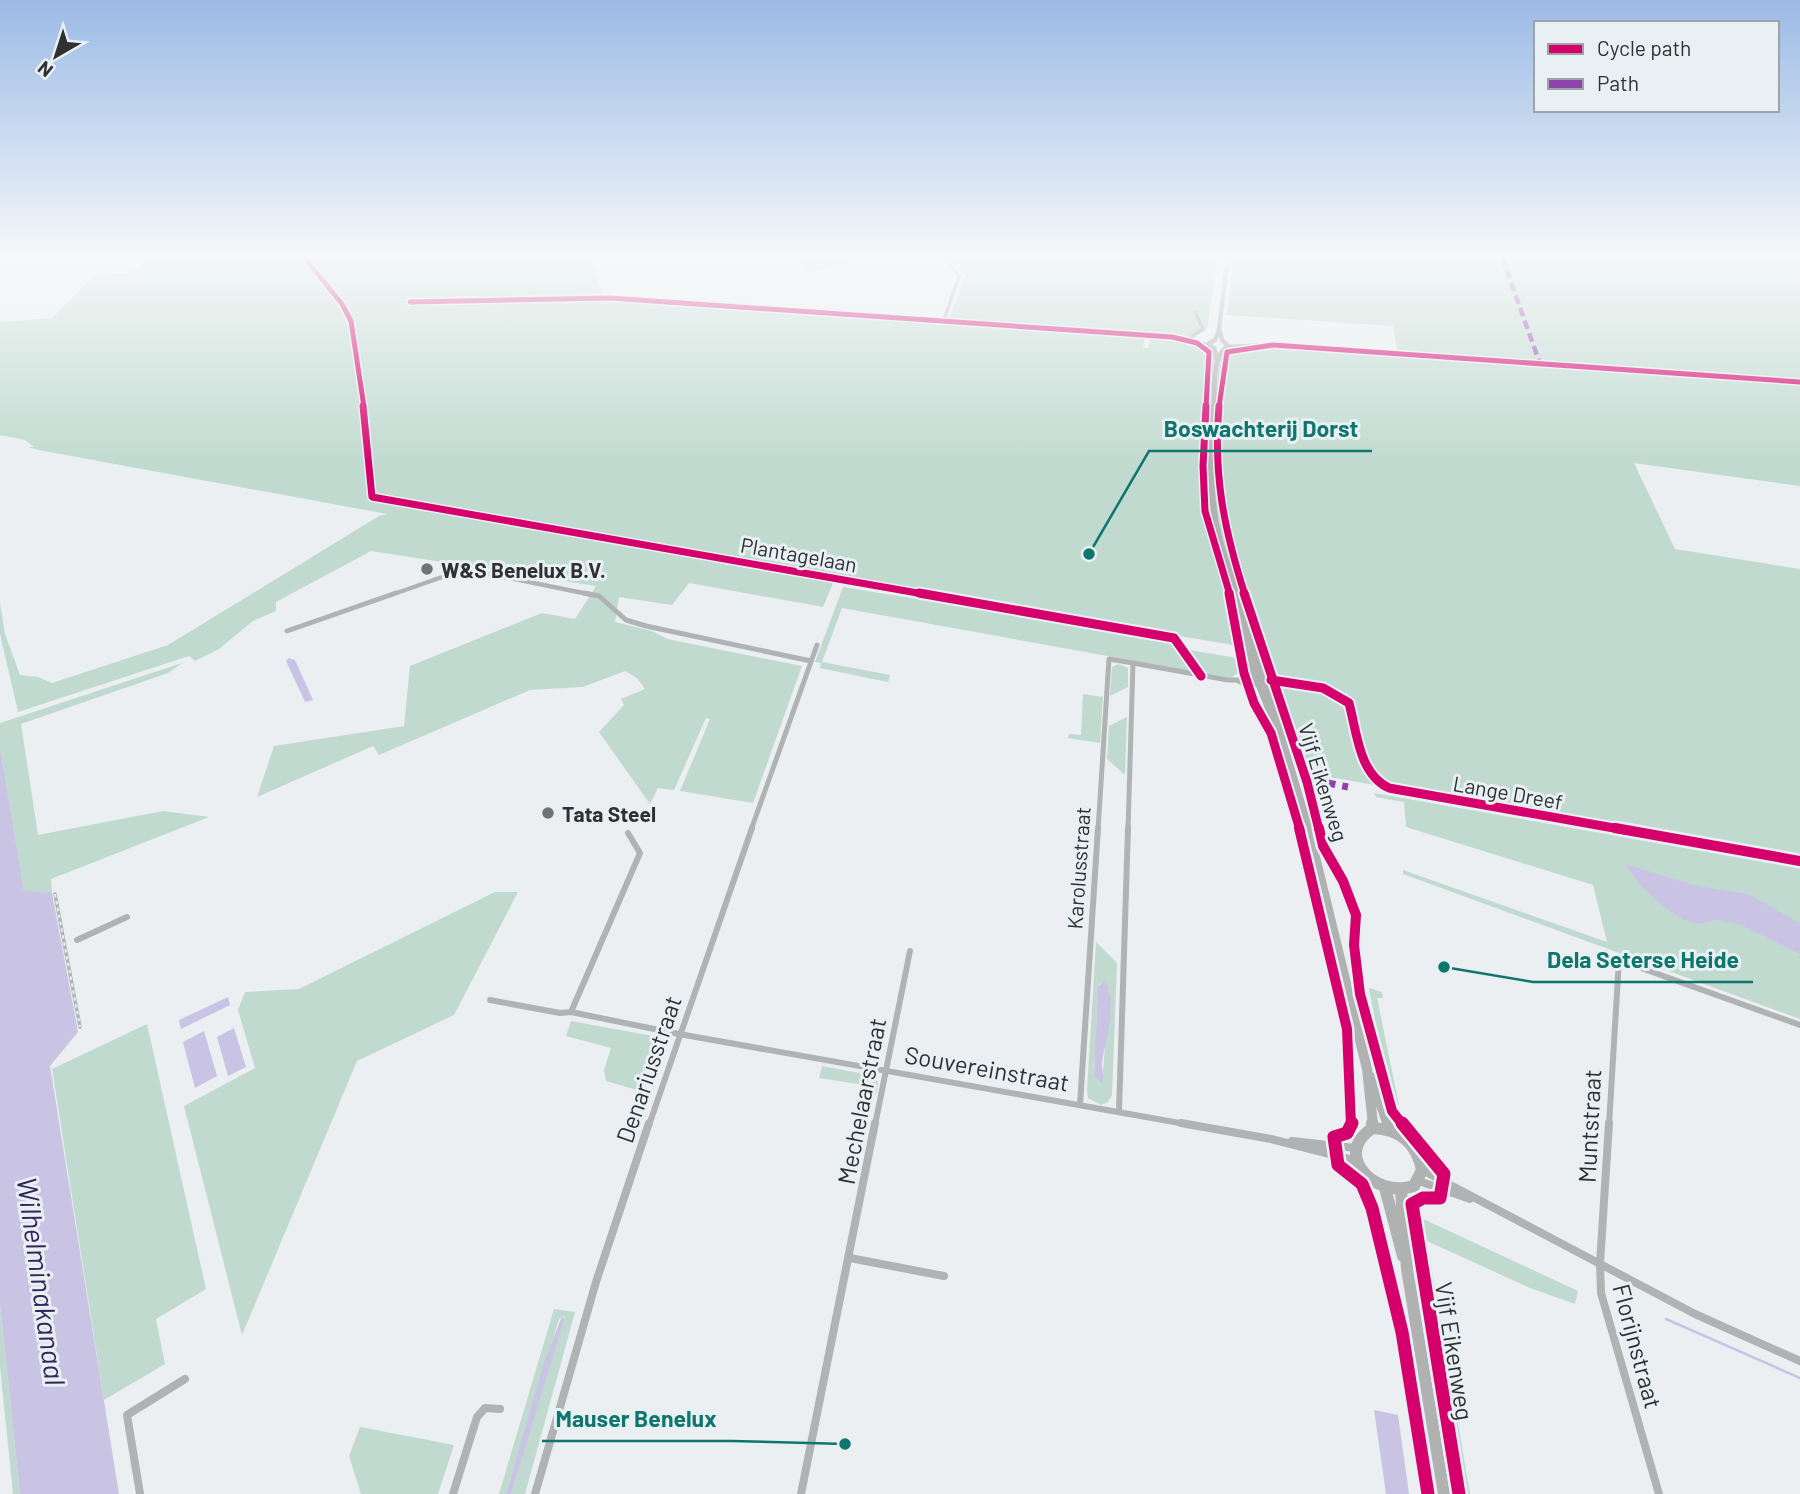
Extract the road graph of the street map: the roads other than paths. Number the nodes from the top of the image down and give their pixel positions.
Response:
1 (1026, 327) edge
2 (1202, 327) edge
3 (1219, 329) joint
4 (1188, 340) junction
5 (1212, 344) junction
6 (1225, 346) junction
7 (1217, 360) junction
8 (1800, 382) edge
9 (287, 631) dead end
10 (817, 645) dead end
11 (811, 661) junction
12 (1133, 663) junction
13 (1262, 682) junction
14 (628, 833) dead end
15 (127, 918) dead end
16 (78, 940) dead end
17 (910, 951) dead end
18 (490, 1000) dead end
19 (571, 1012) junction
20 (1800, 1025) edge
21 (679, 1034) junction
22 (1367, 1069) junction
23 (887, 1070) junction
24 (1080, 1104) junction
25 (1119, 1111) junction
26 (1373, 1128) junction
27 (1390, 1130) junction
28 (1271, 1139) junction
29 (1355, 1148) junction
30 (1357, 1161) junction
31 (1420, 1176) junction
32 (1385, 1188) junction
33 (1401, 1191) junction
34 (850, 1258) junction
35 (1600, 1264) junction
36 (1407, 1269) junction
37 (944, 1276) dead end
38 (1800, 1360) edge
39 (186, 1379) dead end
40 (500, 1409) dead end
41 (140, 1494) edge
42 (453, 1494) edge
43 (535, 1494) edge
44 (801, 1494) edge
45 (1444, 1494) edge
46 (1659, 1494) edge

1 - 4 street
2 - 4 street
3 - 5 main road
3 - 6 main road
4 - 5 street
5 - 6 main road
5 - 7 main road, Vijf Eikenweg
6 - 7 main road, Vijf Eikenweg
6 - 8 main road
7 - 13 main road, Vijf Eikenweg
9 - 11 street
10 - 11 street, Denariusstraat
11 - 21 street, Denariusstraat
12 - 13 street, Karolusstraat
12 - 24 street, Karolusstraat
12 - 25 street
13 - 22 main road, Vijf Eikenweg
14 - 19 street
15 - 16 street
17 - 23 street, Mechelaarstraat
18 - 19 street, Souvereinstraat
19 - 21 street, Souvereinstraat
20 - 35 street, Muntstraat
21 - 23 street, Souvereinstraat
21 - 43 street, Denariusstraat
22 - 26 main road, Vijf Eikenweg
22 - 27 main road, Vijf Eikenweg
23 - 24 street, Souvereinstraat
23 - 34 street, Mechelaarstraat
24 - 25 street, Souvereinstraat
25 - 28 street, Souvereinstraat
26 - 27 main road
26 - 29 main road
27 - 31 main road
28 - 29 street, Souvereinstraat
28 - 30 street, Souvereinstraat
29 - 30 main road
30 - 32 main road
31 - 33 main road
31 - 35 street, Florijnstraat
32 - 33 main road
32 - 36 main road, Vijf Eikenweg
33 - 36 main road, Vijf Eikenweg
34 - 37 street
34 - 44 street, Mechelaarstraat
35 - 38 street
35 - 46 street, Florijnstraat
36 - 45 main road, Vijf Eikenweg
39 - 41 street
40 - 42 street

